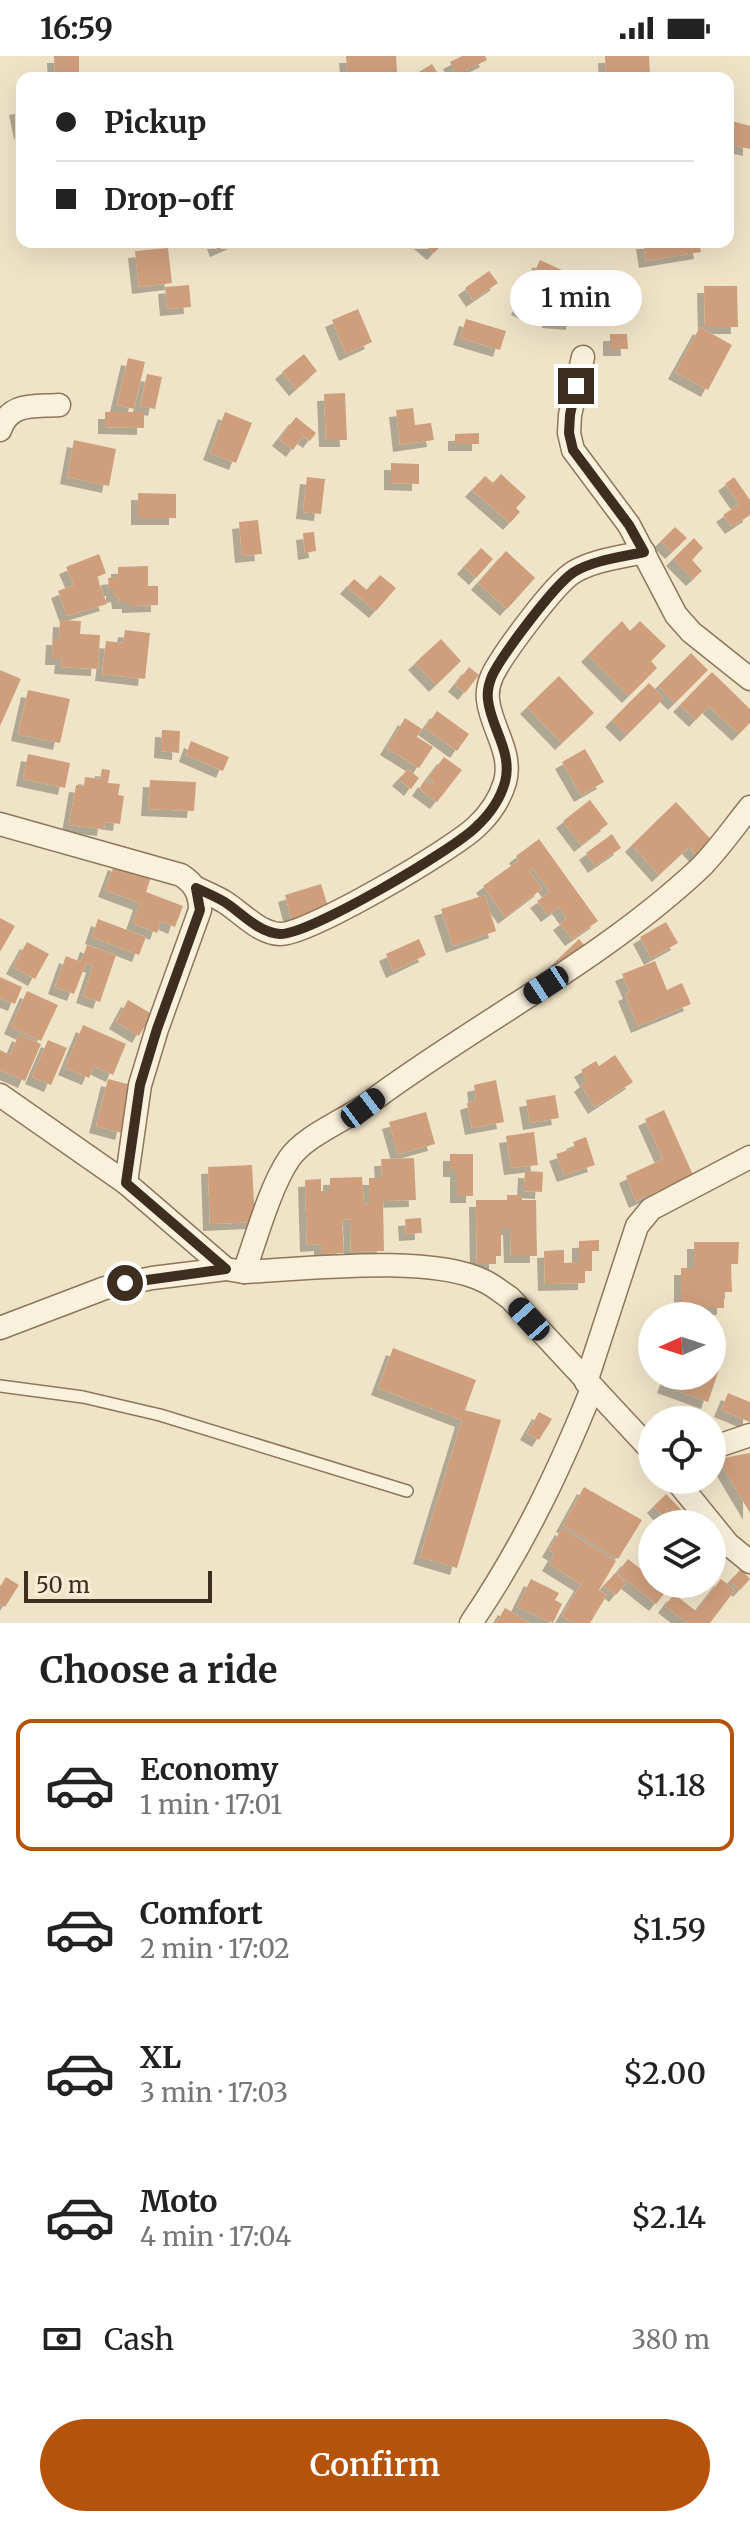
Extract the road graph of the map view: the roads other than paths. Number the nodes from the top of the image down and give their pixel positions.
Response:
1 (583, 357) dead end
2 (59, 405) dead end
3 (0, 430) edge
4 (644, 552) junction
5 (750, 679) edge
6 (750, 807) edge
7 (0, 824) edge
8 (196, 888) junction
9 (0, 1095) edge
10 (750, 1157) edge
11 (126, 1183) junction
12 (235, 1271) junction
13 (0, 1328) edge
14 (0, 1386) edge
15 (589, 1386) junction
16 (638, 1434) edge
17 (750, 1435) edge
18 (726, 1443) edge
19 (407, 1491) dead end
20 (687, 1494) edge
21 (750, 1562) edge
22 (471, 1623) edge

1 - 4 street
2 - 3 street
4 - 5 street
4 - 8 street
6 - 12 street
7 - 8 street
8 - 11 street
9 - 11 street
10 - 15 street
11 - 12 street
12 - 13 street
12 - 15 street
14 - 19 lane
15 - 16 street
15 - 22 street
17 - 18 street
20 - 21 street

